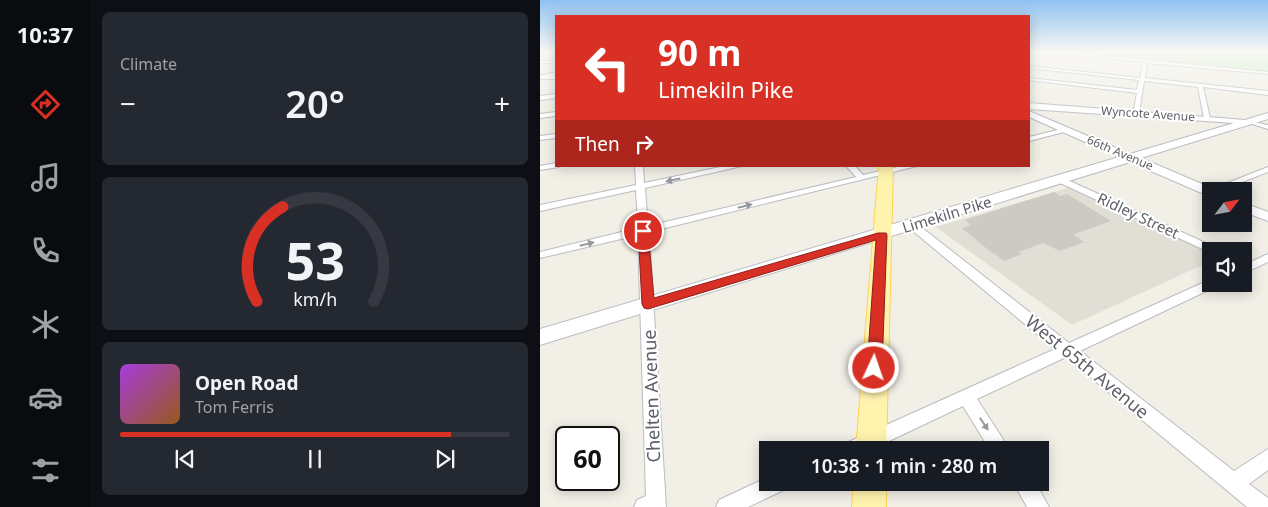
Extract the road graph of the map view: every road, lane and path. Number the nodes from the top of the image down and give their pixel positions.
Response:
1 (1111, 76) edge
2 (1143, 76) edge
3 (541, 77) edge
4 (555, 77) edge
5 (1030, 78) edge
6 (1142, 79) junction
7 (1200, 86) junction
8 (1140, 92) junction
9 (1268, 93) edge
10 (555, 96) edge
11 (540, 98) edge
12 (1030, 106) edge
13 (555, 114) edge
14 (1030, 114) edge
15 (1136, 114) junction
16 (540, 116) edge
17 (1268, 116) edge
18 (1207, 118) junction
19 (1251, 122) junction
20 (1268, 125) edge
21 (1066, 130) junction
22 (555, 136) edge
23 (540, 138) edge
24 (1030, 139) edge
25 (1132, 158) junction
26 (555, 165) edge
27 (639, 167) edge
28 (733, 167) edge
29 (851, 167) edge
30 (906, 167) edge
31 (540, 168) edge
32 (1268, 169) edge
33 (886, 170) edge
34 (861, 178) junction
35 (1061, 180) junction
36 (1236, 182) edge
37 (640, 187) junction
38 (1202, 188) edge
39 (540, 208) edge
40 (1252, 211) edge
41 (1268, 218) edge
42 (912, 226) junction
43 (643, 231) junction
44 (882, 235) junction
45 (1202, 245) edge
46 (540, 256) edge
47 (1268, 258) edge
48 (1252, 264) edge
49 (1202, 288) edge
50 (648, 304) junction
51 (540, 337) edge
52 (1066, 350) junction
53 (966, 397) junction
54 (865, 441) edge
55 (876, 441) edge
56 (995, 441) edge
57 (1268, 458) edge
58 (1233, 484) junction
59 (760, 491) edge
60 (869, 491) edge
61 (1029, 491) edge
62 (652, 505) edge
63 (726, 507) edge
64 (868, 507) edge
65 (1039, 507) edge
66 (1263, 507) edge

1 - 6 street
2 - 6 street
3 - 4 street
5 - 8 street
6 - 7 street
6 - 8 street
7 - 9 street
7 - 18 street
8 - 15 street
10 - 11 street
12 - 15 street, Wyncote Avenue
13 - 16 street
14 - 21 street, 66th Avenue
15 - 18 street, Wyncote Avenue
17 - 19 street, Limekiln Pike
18 - 19 street, Wyncote Avenue
19 - 20 street, Wyncote Avenue
19 - 25 street, Limekiln Pike
21 - 24 street
21 - 25 street, 66th Avenue
22 - 23 street
25 - 35 street, Limekiln Pike
25 - 38 street, 66th Avenue
26 - 31 street
27 - 37 street, Chelten Avenue
28 -> 37 street
29 - 34 street
30 - 33 street
32 - 36 street
33 - 34 street
33 - 44 main road
43 -> 34 street
35 - 42 street, Limekiln Pike
35 - 45 street, Ridley Street
37 - 39 street
37 - 43 street, Chelten Avenue
40 - 41 street
42 - 44 street, Limekiln Pike
42 - 52 street, West 65th Avenue
46 -> 43 street
43 - 50 street, Chelten Avenue
44 - 50 street, Limekiln Pike
44 - 54 main road
47 - 48 street
49 - 52 street
50 - 51 street, Limekiln Pike
50 - 62 street, Chelten Avenue
52 - 53 street
52 - 58 street, West 65th Avenue
53 - 55 street
53 -> 56 street
57 - 58 street
58 - 66 street, West 65th Avenue
59 - 63 street
60 - 64 main road
61 - 65 street

